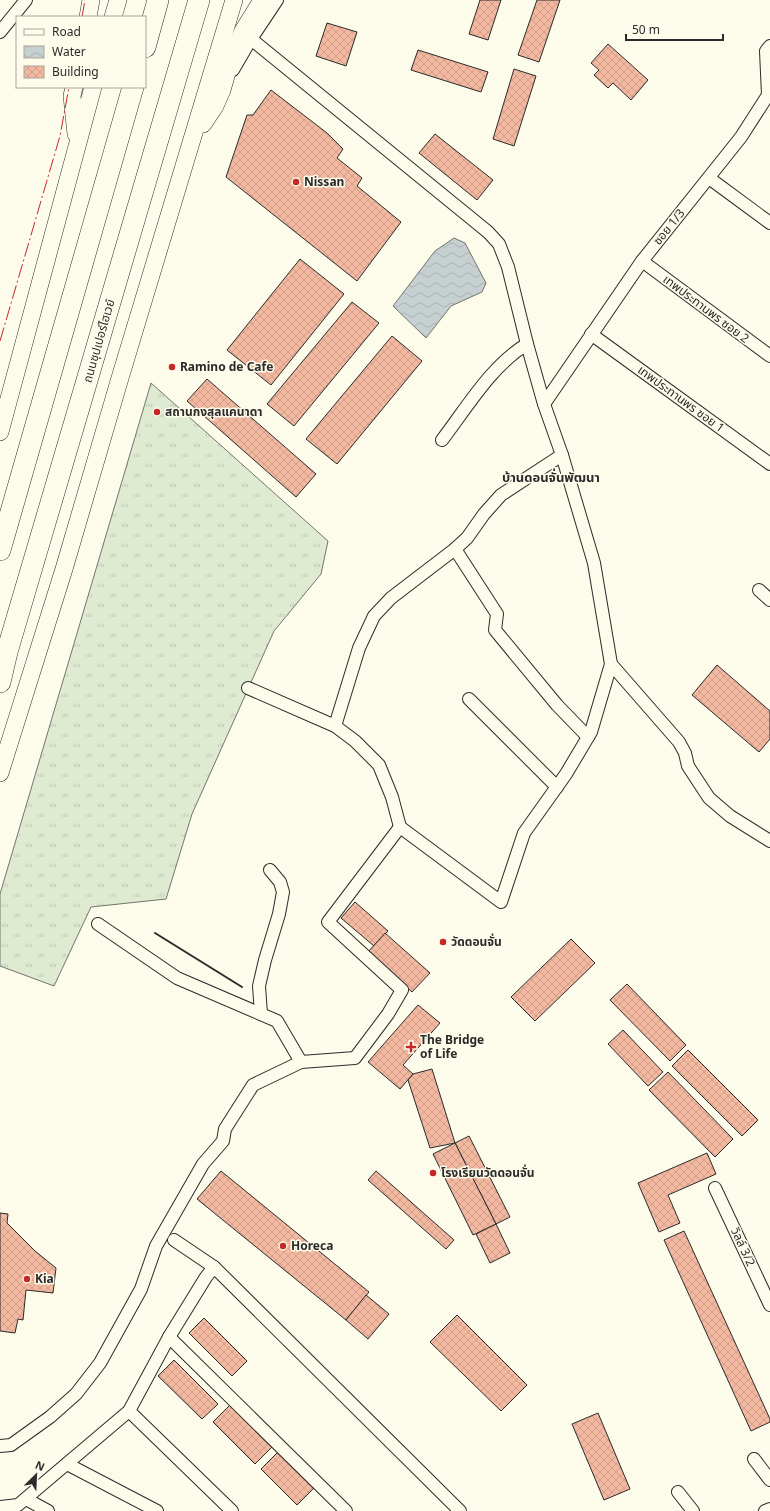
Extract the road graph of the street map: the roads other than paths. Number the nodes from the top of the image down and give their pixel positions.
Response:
1 (26, 0) edge
2 (92, 0) edge
3 (118, 0) edge
4 (158, 0) edge
5 (199, 0) edge
6 (234, 0) edge
7 (262, 0) edge
8 (277, 0) edge
9 (88, 16) edge
10 (113, 16) edge
11 (0, 32) edge
12 (251, 39) junction
13 (146, 43) edge
14 (770, 46) edge
15 (74, 88) edge
16 (93, 88) edge
17 (133, 88) edge
18 (222, 90) junction
19 (769, 95) edge
20 (77, 142) junction
21 (190, 144) junction
22 (709, 178) junction
23 (770, 223) edge
24 (642, 261) junction
25 (591, 334) junction
26 (527, 344) junction
27 (770, 356) edge
28 (544, 404) junction
29 (0, 432) edge
30 (442, 440) dead end
31 (562, 455) junction
32 (770, 464) edge
33 (455, 549) junction
34 (0, 550) edge
35 (759, 590) dead end
36 (770, 600) edge
37 (611, 664) junction
38 (0, 682) edge
39 (248, 688) dead end
40 (469, 699) dead end
41 (335, 726) junction
42 (588, 736) junction
43 (0, 773) edge
44 (557, 787) junction
45 (400, 827) junction
46 (770, 841) edge
47 (270, 870) dead end
48 (98, 924) dead end
49 (261, 1014) junction
50 (301, 1062) junction
51 (715, 1188) dead end
52 (174, 1240) dead end
53 (214, 1267) junction
54 (770, 1305) edge
55 (169, 1337) junction
56 (129, 1411) junction
57 (0, 1446) edge
58 (754, 1459) dead end
59 (67, 1464) junction
60 (770, 1480) edge
61 (678, 1492) dead end
62 (26, 1499) junction
63 (0, 1507) edge
64 (770, 1509) edge
65 (48, 1511) edge
66 (157, 1511) edge
67 (232, 1511) edge
68 (346, 1511) edge
69 (460, 1511) edge
70 (693, 1511) edge
71 (764, 1511) edge

1 - 11 street
2 - 9 main road
3 - 10 main road
4 - 13 highway
5 - 38 highway, ถนนซุปเปอร์ไฮเวย์
6 - 21 main road
7 - 18 main road
8 - 12 street
12 - 18 street
12 - 26 street
14 - 19 street, ซอย 1/3
15 - 20 main road
16 - 20 main road
17 - 34 highway
18 - 21 main road
19 - 22 street, ซอย 1/3
20 - 29 main road
21 - 43 main road
22 - 23 street
22 - 24 street, ซอย 1/3
24 - 25 street, ซอย 1/3
24 - 27 street, เทพประทานพร ซอย 2
25 - 28 street, ซอย 1/3
25 - 32 street, เทพประทานพร ซอย 1
26 - 28 street
26 - 30 street
28 - 31 street
31 - 33 street
31 - 37 street
33 - 41 street
33 - 42 street
35 - 36 street
37 - 42 street
37 - 46 street
39 - 41 street
40 - 44 street
41 - 45 street
42 - 44 street
44 - 45 street
45 - 50 street
47 - 49 street
48 - 49 street
49 - 50 street
50 - 57 street
51 - 54 street, วิลล์ 3/2
52 - 53 street
53 - 55 street
53 - 69 street
55 - 56 street
55 - 68 street
56 - 59 street
56 - 67 street
58 - 60 street
59 - 62 street
59 - 66 street
61 - 70 street
62 - 63 street
62 - 65 street
64 - 71 street

